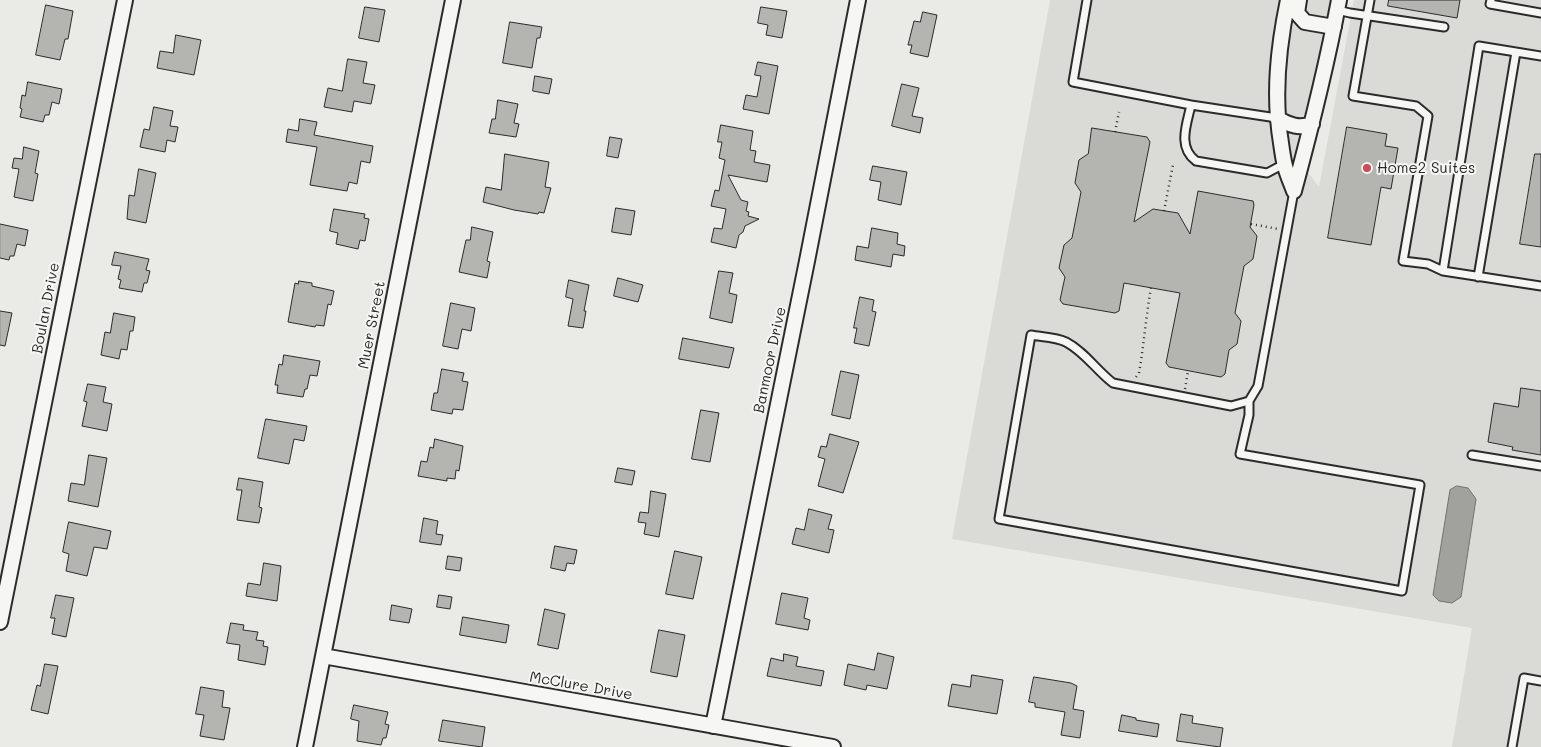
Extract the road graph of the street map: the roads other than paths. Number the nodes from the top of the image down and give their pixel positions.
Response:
1 (125, 0) edge
2 (453, 0) edge
3 (858, 0) edge
4 (1088, 0) edge
5 (1288, 0) edge
6 (1299, 0) edge
7 (1370, 0) edge
8 (1491, 0) edge
9 (1338, 5) edge
10 (1541, 13) edge
11 (1367, 15) junction
12 (1334, 27) junction
13 (1444, 27) dead end
14 (1516, 52) junction
15 (1541, 56) edge
16 (1191, 104) junction
17 (1277, 118) junction
18 (1312, 124) junction
19 (1284, 164) junction
20 (1294, 191) junction
21 (1443, 271) junction
22 (1478, 277) junction
23 (1541, 286) edge
24 (1248, 401) junction
25 (1472, 455) dead end
26 (1541, 466) edge
27 (0, 622) edge
28 (324, 656) junction
29 (1541, 681) edge
30 (713, 726) junction
31 (305, 747) edge
32 (833, 747) edge
33 (1512, 747) edge

1 - 27 street, Boulan Drive
2 - 28 street, Muer Street
3 - 30 street, Banmoor Drive
4 - 16 lane
5 - 17 street
6 - 12 street
7 - 11 lane
8 - 10 lane
9 - 11 lane
9 - 12 street
11 - 13 lane
11 - 21 lane
12 - 18 street
14 - 15 lane
14 - 21 lane
14 - 22 lane
16 - 17 lane
16 - 19 lane
17 - 18 street
17 - 19 street
18 - 20 street
19 - 20 street
20 - 24 lane
21 - 22 lane
22 - 23 lane
24 - 24 lane
25 - 26 lane
28 - 30 street, McClure Drive
28 - 31 street, Muer Street
29 - 33 lane
30 - 32 street, McClure Drive

